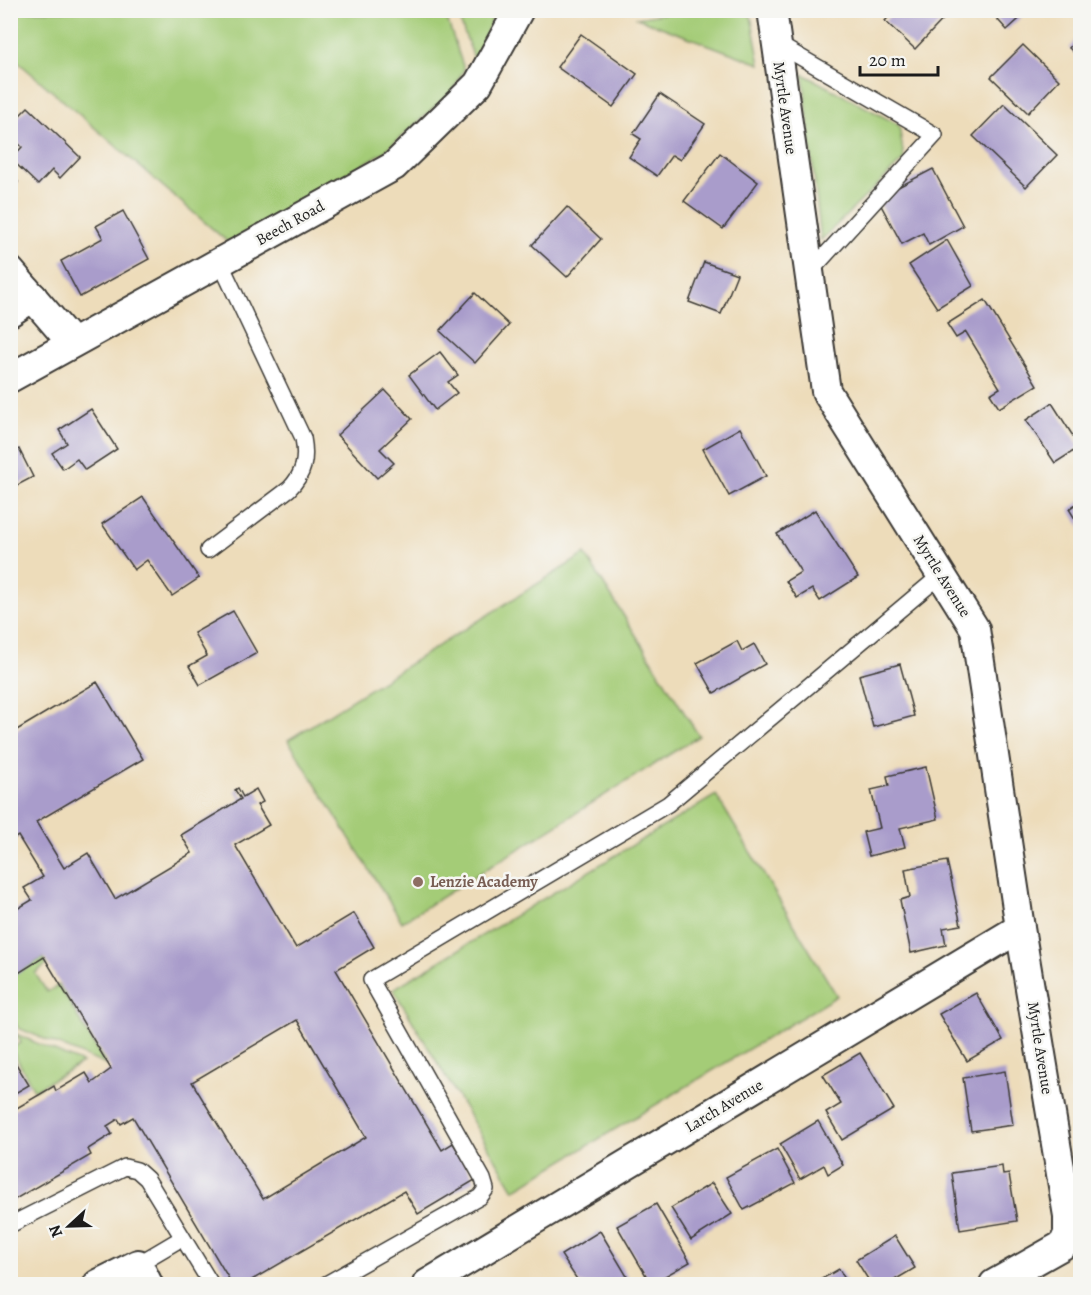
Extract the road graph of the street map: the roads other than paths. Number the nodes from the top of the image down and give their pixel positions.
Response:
1 (519, 10) edge
2 (772, 10) edge
3 (776, 43) junction
4 (220, 262) junction
5 (10, 272) edge
6 (809, 273) junction
7 (22, 304) edge
8 (72, 343) junction
9 (10, 378) edge
10 (208, 550) dead end
11 (941, 575) junction
12 (1020, 928) junction
13 (10, 1225) edge
14 (1074, 1236) edge
15 (182, 1238) junction
16 (143, 1274) edge
17 (98, 1284) edge
18 (211, 1284) edge
19 (326, 1284) edge
20 (427, 1284) edge
21 (994, 1284) edge

1 - 4 street, Beech Road
2 - 3 street, Myrtle Avenue
3 - 6 street, Myrtle Avenue
3 - 6 lane
4 - 8 street, Beech Road
4 - 10 lane
5 - 7 street
6 - 11 street, Myrtle Avenue
7 - 8 street
8 - 9 street, Beech Road
11 - 12 street, Myrtle Avenue
11 - 19 lane
12 - 14 street, Myrtle Avenue
12 - 20 street, Larch Avenue
13 - 15 lane
14 - 21 street
15 - 16 lane
15 - 18 lane
16 - 17 street

